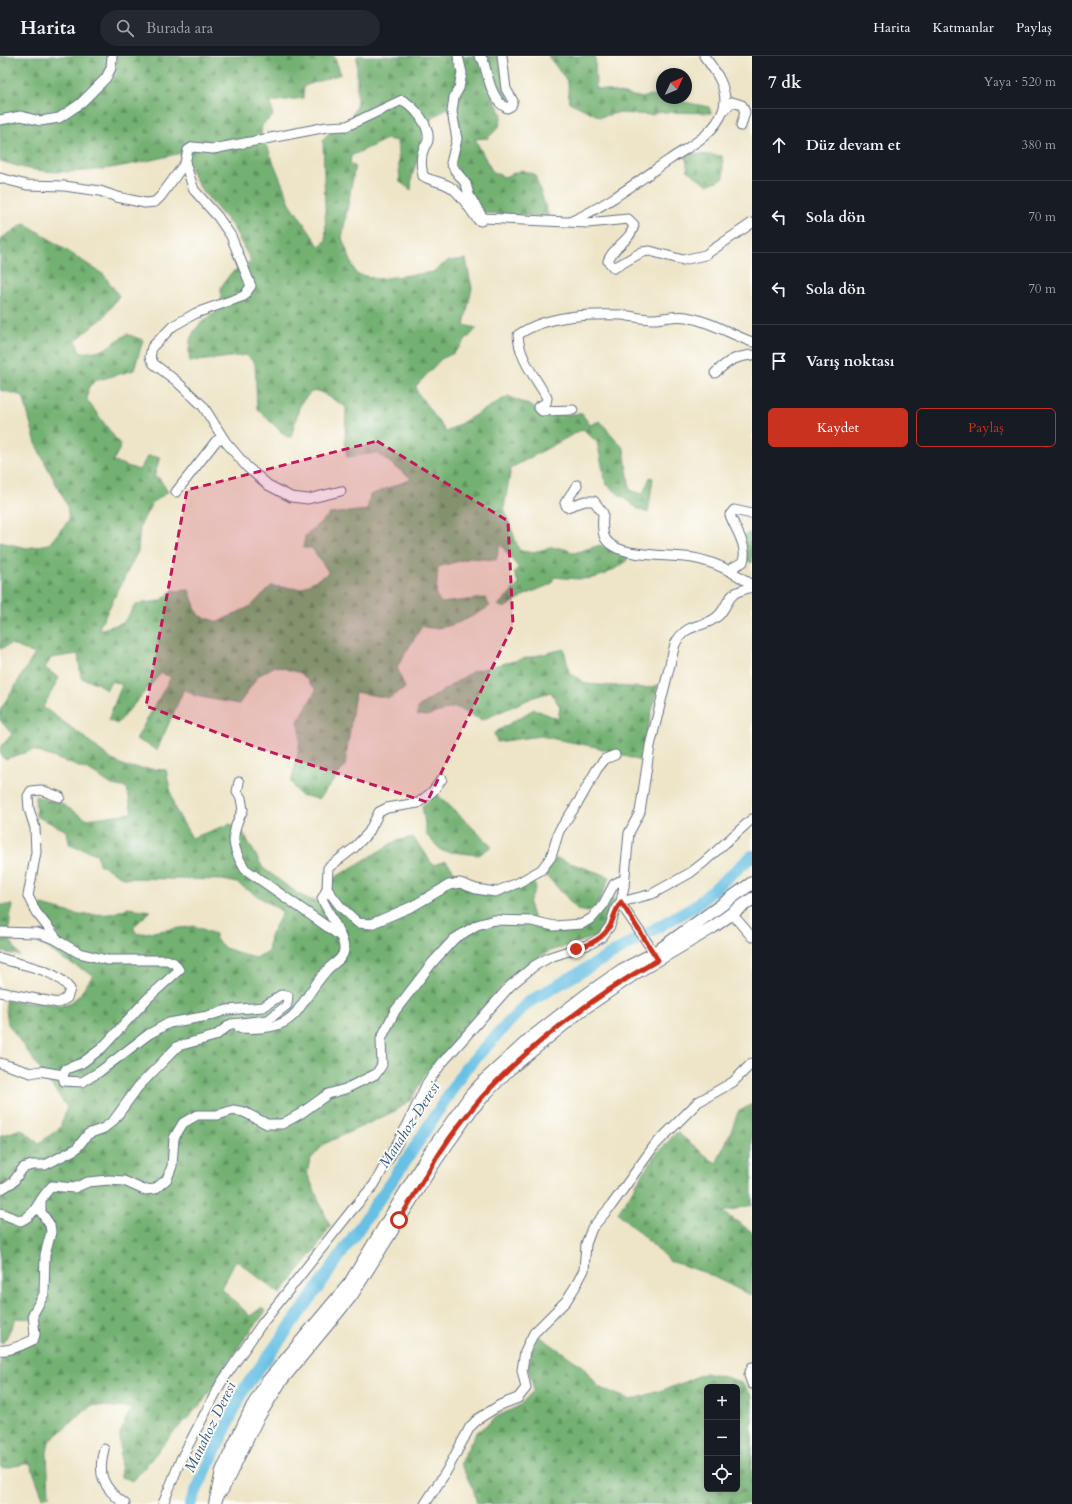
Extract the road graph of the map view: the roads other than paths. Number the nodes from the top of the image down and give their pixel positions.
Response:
1 (112, 56) edge
2 (458, 56) edge
3 (479, 56) edge
4 (502, 56) edge
5 (704, 56) edge
6 (723, 111) junction
7 (0, 120) edge
8 (741, 126) dead end
9 (185, 163) junction
10 (0, 178) edge
11 (483, 218) junction
12 (572, 221) junction
13 (752, 223) edge
14 (752, 342) edge
15 (752, 355) edge
16 (715, 373) dead end
17 (574, 410) dead end
18 (223, 438) junction
19 (577, 485) dead end
20 (342, 491) dead end
21 (176, 492) dead end
22 (752, 514) edge
23 (728, 570) junction
24 (752, 586) edge
25 (614, 755) dead end
26 (442, 779) dead end
27 (239, 782) dead end
28 (60, 797) dead end
29 (752, 819) edge
30 (752, 883) edge
31 (624, 886) junction
32 (327, 889) junction
33 (752, 899) edge
34 (622, 904) junction
35 (732, 914) junction
36 (0, 932) edge
37 (339, 935) junction
38 (752, 937) edge
39 (59, 941) junction
40 (654, 953) junction
41 (0, 958) edge
42 (0, 992) edge
43 (222, 1030) junction
44 (0, 1063) edge
45 (752, 1063) edge
46 (63, 1075) junction
47 (0, 1190) edge
48 (40, 1199) junction
49 (0, 1213) edge
50 (0, 1350) edge
51 (752, 1367) edge
52 (752, 1384) edge
53 (104, 1449) dead end
54 (216, 1501) edge
55 (125, 1504) edge
56 (163, 1504) edge
57 (425, 1504) edge

1 - 7 street
2 - 11 street
3 - 4 street
5 - 6 street
6 - 8 street
6 - 12 street
9 - 10 street
9 - 11 street
9 - 18 street
11 - 12 street
12 - 13 street
14 - 17 street
15 - 16 street
18 - 20 street
18 - 21 street
19 - 23 street
22 - 23 street
23 - 24 street
24 - 31 street
25 - 32 street
26 - 32 street
27 - 37 street
28 - 39 street
29 - 34 street
30 - 40 main road
31 - 34 street
31 - 48 street
32 - 37 street
33 - 35 main road
34 - 40 street
34 - 56 street
35 - 38 street
35 - 40 main road
36 - 39 street
37 - 43 street
39 - 46 street
40 - 54 main road
41 - 42 street
43 - 46 street
43 - 47 street
44 - 46 street
45 - 57 street
48 - 49 street
48 - 50 street
51 - 52 street
53 - 55 street

